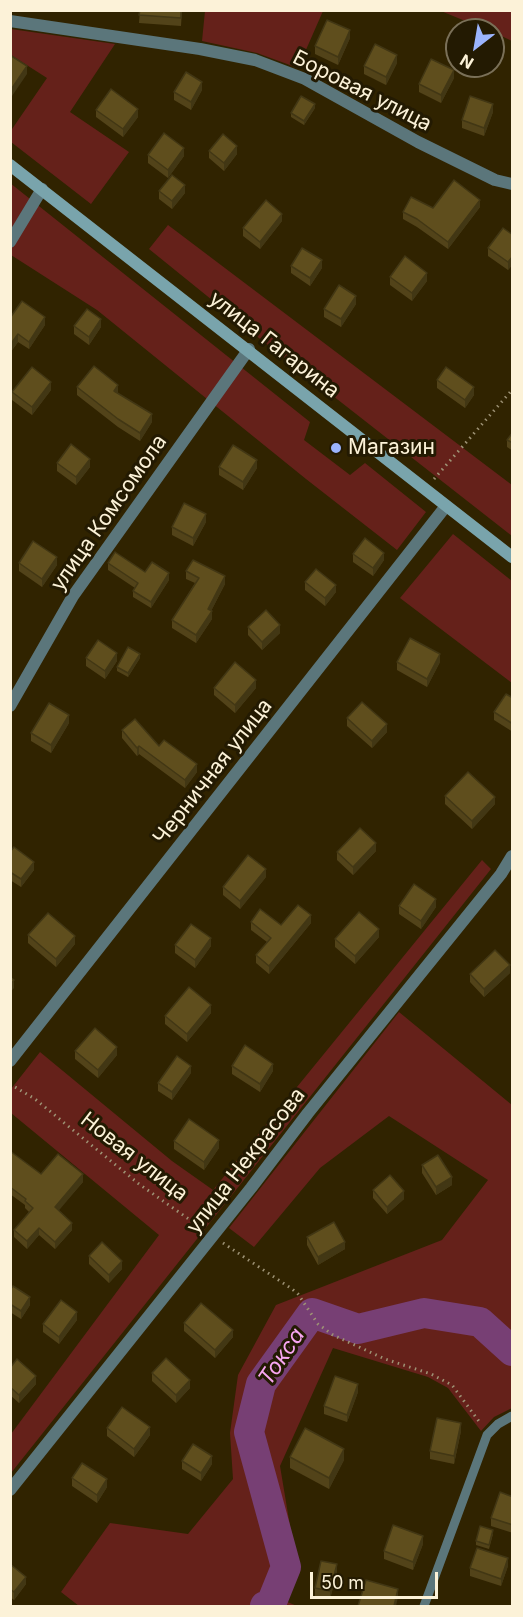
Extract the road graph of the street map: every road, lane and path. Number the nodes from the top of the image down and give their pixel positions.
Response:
1 (10, 21) edge
2 (10, 165) edge
3 (495, 180) junction
4 (513, 184) edge
5 (42, 189) junction
6 (513, 192) edge
7 (10, 242) edge
8 (249, 350) junction
9 (513, 390) edge
10 (426, 489) junction
11 (446, 506) junction
12 (513, 557) edge
13 (10, 706) edge
14 (513, 856) edge
15 (10, 1061) edge
16 (10, 1084) edge
17 (212, 1236) junction
18 (513, 1416) edge
19 (487, 1435) junction
20 (10, 1490) edge
21 (423, 1606) edge

1 - 3 street, Боровая улица
2 - 5 main road, улица Гагарина
3 - 4 street, Боровая улица
3 - 6 street
5 - 7 street
5 - 8 main road, улица Гагарина
8 - 10 main road, улица Гагарина
8 - 13 street, улица Комсомола
9 - 10 path
10 - 11 main road, улица Гагарина
11 - 12 main road, улица Гагарина
11 - 15 street, Черничная улица
14 - 17 street, улица Некрасова
16 - 17 path, Новая улица
17 - 19 path, Новая улица
17 - 20 street, улица Некрасова
18 - 19 lane
19 - 21 lane

